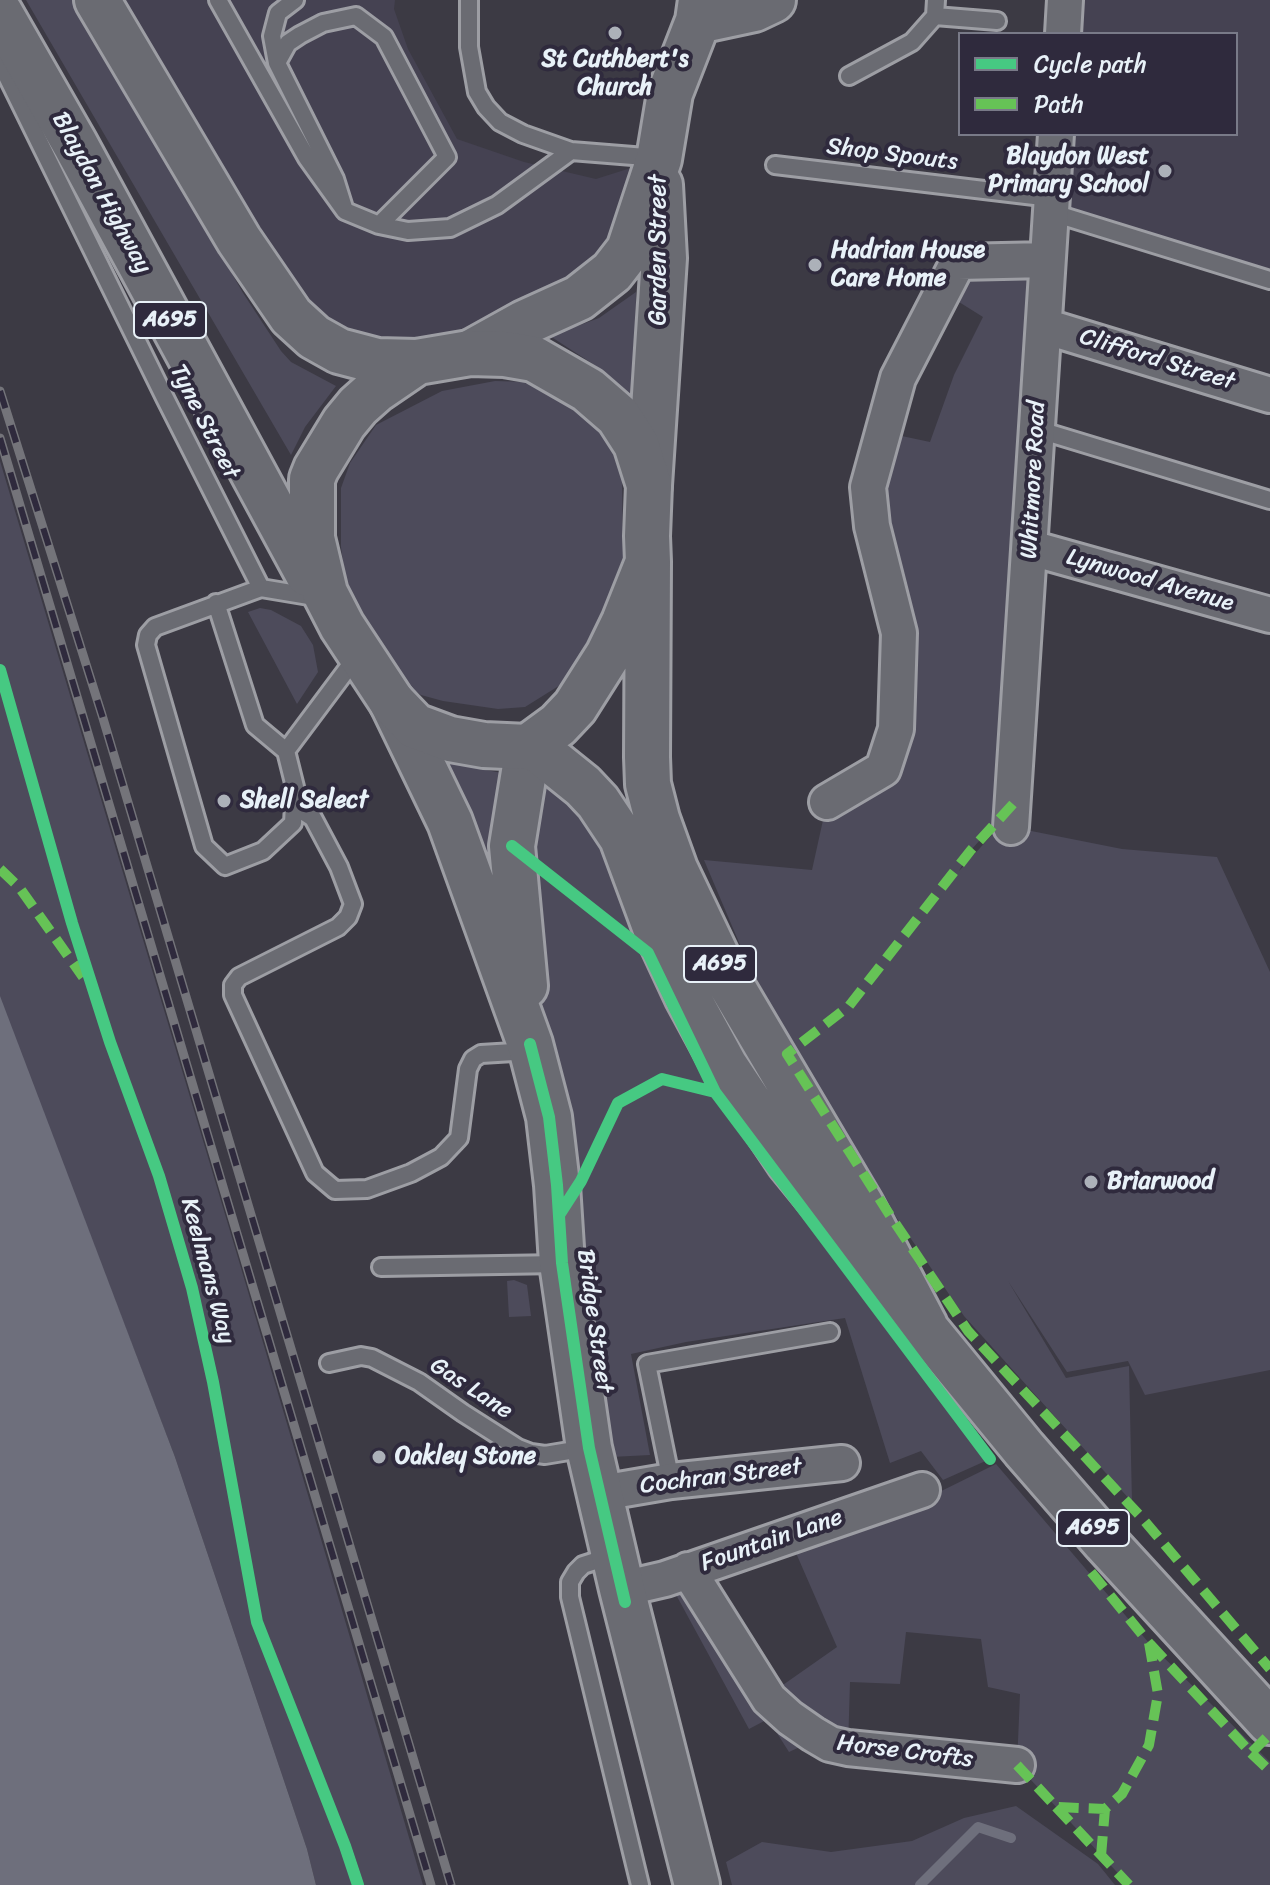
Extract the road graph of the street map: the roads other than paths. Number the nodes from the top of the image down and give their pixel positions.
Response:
1 (97, 0) edge
2 (218, 0) edge
3 (295, 0) edge
4 (352, 0) edge
5 (469, 0) edge
6 (773, 0) edge
7 (1065, 0) edge
8 (936, 8) edge
9 (699, 10) edge
10 (0, 13) edge
11 (997, 21) dead end
12 (1063, 32) edge
13 (384, 37) junction
14 (0, 62) edge
15 (277, 63) junction
16 (849, 76) dead end
17 (1056, 136) edge
18 (571, 151) junction
19 (659, 159) junction
20 (775, 165) dead end
21 (1050, 205) junction
22 (345, 211) junction
23 (379, 225) junction
24 (1047, 260) junction
25 (1270, 280) edge
26 (1044, 326) junction
27 (470, 353) junction
28 (417, 362) junction
29 (1270, 395) edge
30 (1036, 429) junction
31 (649, 485) junction
32 (1270, 500) edge
33 (1031, 548) junction
34 (648, 562) junction
35 (261, 588) junction
36 (216, 603) junction
37 (1270, 615) edge
38 (341, 625) junction
39 (392, 702) junction
40 (530, 746) junction
41 (286, 751) junction
42 (827, 802) dead end
43 (295, 806) junction
44 (1011, 827) dead end
45 (531, 1048) junction
46 (562, 1263) junction
47 (381, 1267) dead end
48 (925, 1326) junction
49 (830, 1332) dead end
50 (329, 1363) dead end
51 (589, 1448) junction
52 (842, 1463) dead end
53 (671, 1481) junction
54 (922, 1490) dead end
55 (601, 1493) junction
56 (688, 1570) junction
57 (621, 1582) junction
58 (1270, 1722) edge
59 (1017, 1765) dead end
60 (640, 1885) edge
61 (697, 1885) edge

1 - 28 main road
2 - 22 lane
3 - 15 lane
4 - 13 lane
5 - 18 lane
6 - 9 main road
7 - 12 street
8 - 11 lane
8 - 16 lane
9 - 19 main road
10 - 38 main road, Blaydon Highway / A695
13 - 15 lane
13 - 23 lane
14 - 35 lane, Tyne Street
15 - 22 lane
17 - 21 street, Whitmore Road
18 - 19 lane
18 - 23 lane
19 - 27 main road, Garden Street
19 - 31 main road, Garden Street
20 - 21 lane, Shop Spouts
21 - 24 street, Whitmore Road
21 - 25 lane, Shop Spouts
22 - 23 lane
24 - 26 street, Whitmore Road
24 - 42 street
26 - 29 street, Clifford Street
26 - 30 street, Whitmore Road
27 - 28 main road
27 - 31 main road
28 - 38 main road
30 - 32 lane
30 - 33 street, Whitmore Road
31 - 34 main road, Garden Street
33 - 37 street, Lynwood Avenue
33 - 44 street, Whitmore Road
34 - 40 main road
34 - 48 main road, A695
35 - 36 lane
35 - 38 lane
36 - 41 lane
36 - 43 lane
38 - 39 main road
38 - 41 lane
39 - 40 main road
39 - 45 main road, Bridge Street
40 - 45 main road, Bridge Street
40 - 48 main road, A695
41 - 43 lane
43 - 45 lane
45 - 46 main road, Bridge Street
46 - 47 lane
46 - 51 main road, Bridge Street
48 - 58 main road, A695
49 - 53 lane
50 - 51 lane, Gas Lane
51 - 55 main road, Bridge Street
52 - 53 street, Cochran Street
53 - 55 street, Cochran Street
54 - 56 street, Fountain Lane
55 - 57 main road, Bridge Street
56 - 57 street, Fountain Lane
56 - 59 street, Horse Crofts
57 - 60 lane
57 - 61 main road, Bridge Street

